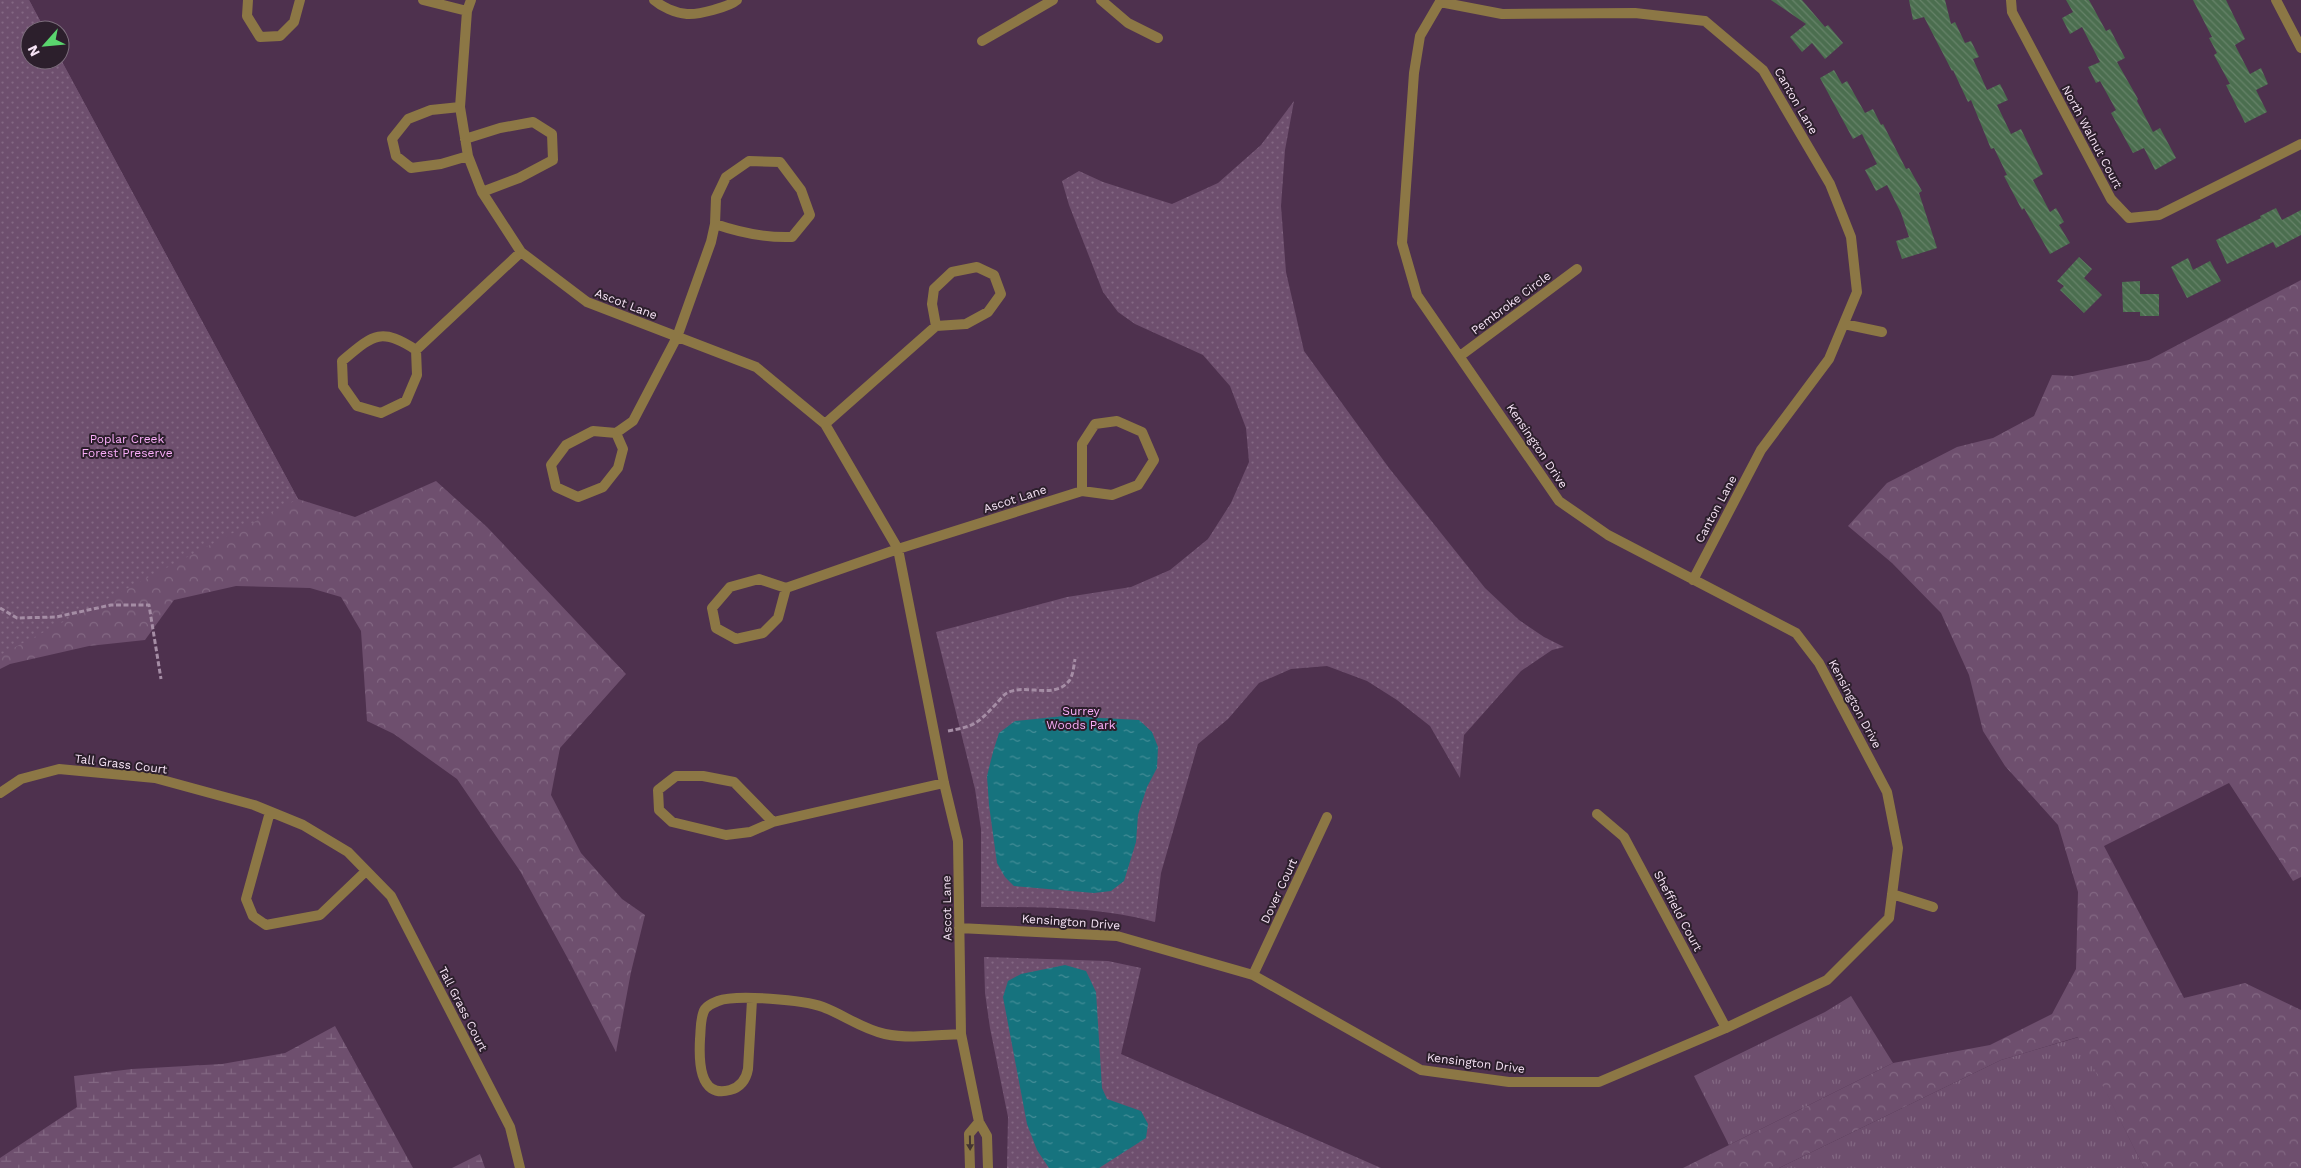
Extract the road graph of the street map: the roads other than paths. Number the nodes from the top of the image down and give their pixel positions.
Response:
1 (248, 0) edge
2 (300, 0) edge
3 (422, 0) edge
4 (471, 0) edge
5 (654, 0) edge
6 (736, 0) edge
7 (1053, 0) edge
8 (1101, 0) edge
9 (2011, 0) edge
10 (2276, 0) edge
11 (1440, 1) edge
12 (467, 10) junction
13 (1158, 38) dead end
14 (982, 41) dead end
15 (2301, 48) edge
16 (460, 107) junction
17 (465, 139) junction
18 (2301, 144) edge
19 (468, 156) junction
20 (482, 192) junction
21 (715, 224) junction
22 (521, 252) junction
23 (1577, 270) dead end
24 (1844, 324) junction
25 (936, 326) junction
26 (1882, 332) dead end
27 (677, 337) junction
28 (416, 350) junction
29 (1460, 356) junction
30 (826, 424) junction
31 (616, 433) junction
32 (1082, 491) junction
33 (898, 549) junction
34 (1693, 580) junction
35 (786, 588) junction
36 (944, 783) junction
37 (0, 793) edge
38 (270, 812) junction
39 (1597, 814) dead end
40 (1327, 817) dead end
41 (773, 822) junction
42 (366, 871) junction
43 (1892, 894) junction
44 (1933, 907) dead end
45 (959, 928) junction
46 (1253, 976) junction
47 (752, 1000) junction
48 (1726, 1028) junction
49 (961, 1034) junction
50 (979, 1122) junction
51 (520, 1168) edge
52 (970, 1168) edge
53 (988, 1168) edge

1 - 2 street
3 - 12 street
4 - 12 street, Ascot Lane
5 - 6 street
7 - 14 street
8 - 13 street
9 - 18 street, North Walnut Court
10 - 15 street
11 - 24 street, Canton Lane
11 - 29 street, Kensington Drive
12 - 16 street, Ascot Lane
16 - 17 street, Ascot Lane
16 - 19 street
17 - 19 street, Ascot Lane
17 - 20 street
19 - 20 street, Ascot Lane
20 - 22 street, Ascot Lane
21 - 21 street
21 - 27 street
22 - 27 street, Ascot Lane
22 - 28 street
23 - 29 street, Pembroke Circle
24 - 26 street
24 - 34 street, Canton Lane
25 - 25 street
25 - 30 street
27 - 30 street, Ascot Lane
27 - 31 street
28 - 28 street
29 - 34 street, Kensington Drive
30 - 33 street, Ascot Lane
31 - 31 street
32 - 32 street, Ascot Lane
32 - 33 street, Ascot Lane
33 - 35 street, Ascot Lane
33 - 36 street, Ascot Lane
34 - 43 street, Kensington Drive
35 - 35 street
36 - 41 street
36 - 45 street, Ascot Lane
37 - 38 street, Tall Grass Court
38 - 42 street, Tall Grass Court
38 - 42 street
39 - 48 street, Sheffield Court
40 - 46 street, Dover Court
41 - 41 street
42 - 51 street, Tall Grass Court
43 - 44 street
43 - 48 street, Kensington Drive
45 - 46 street, Kensington Drive
45 - 49 street, Ascot Lane
46 - 48 street, Kensington Drive
47 - 47 street
47 - 49 street
49 - 50 street, Ascot Lane
50 -> 52 street
50 - 53 street, Ascot Lane

